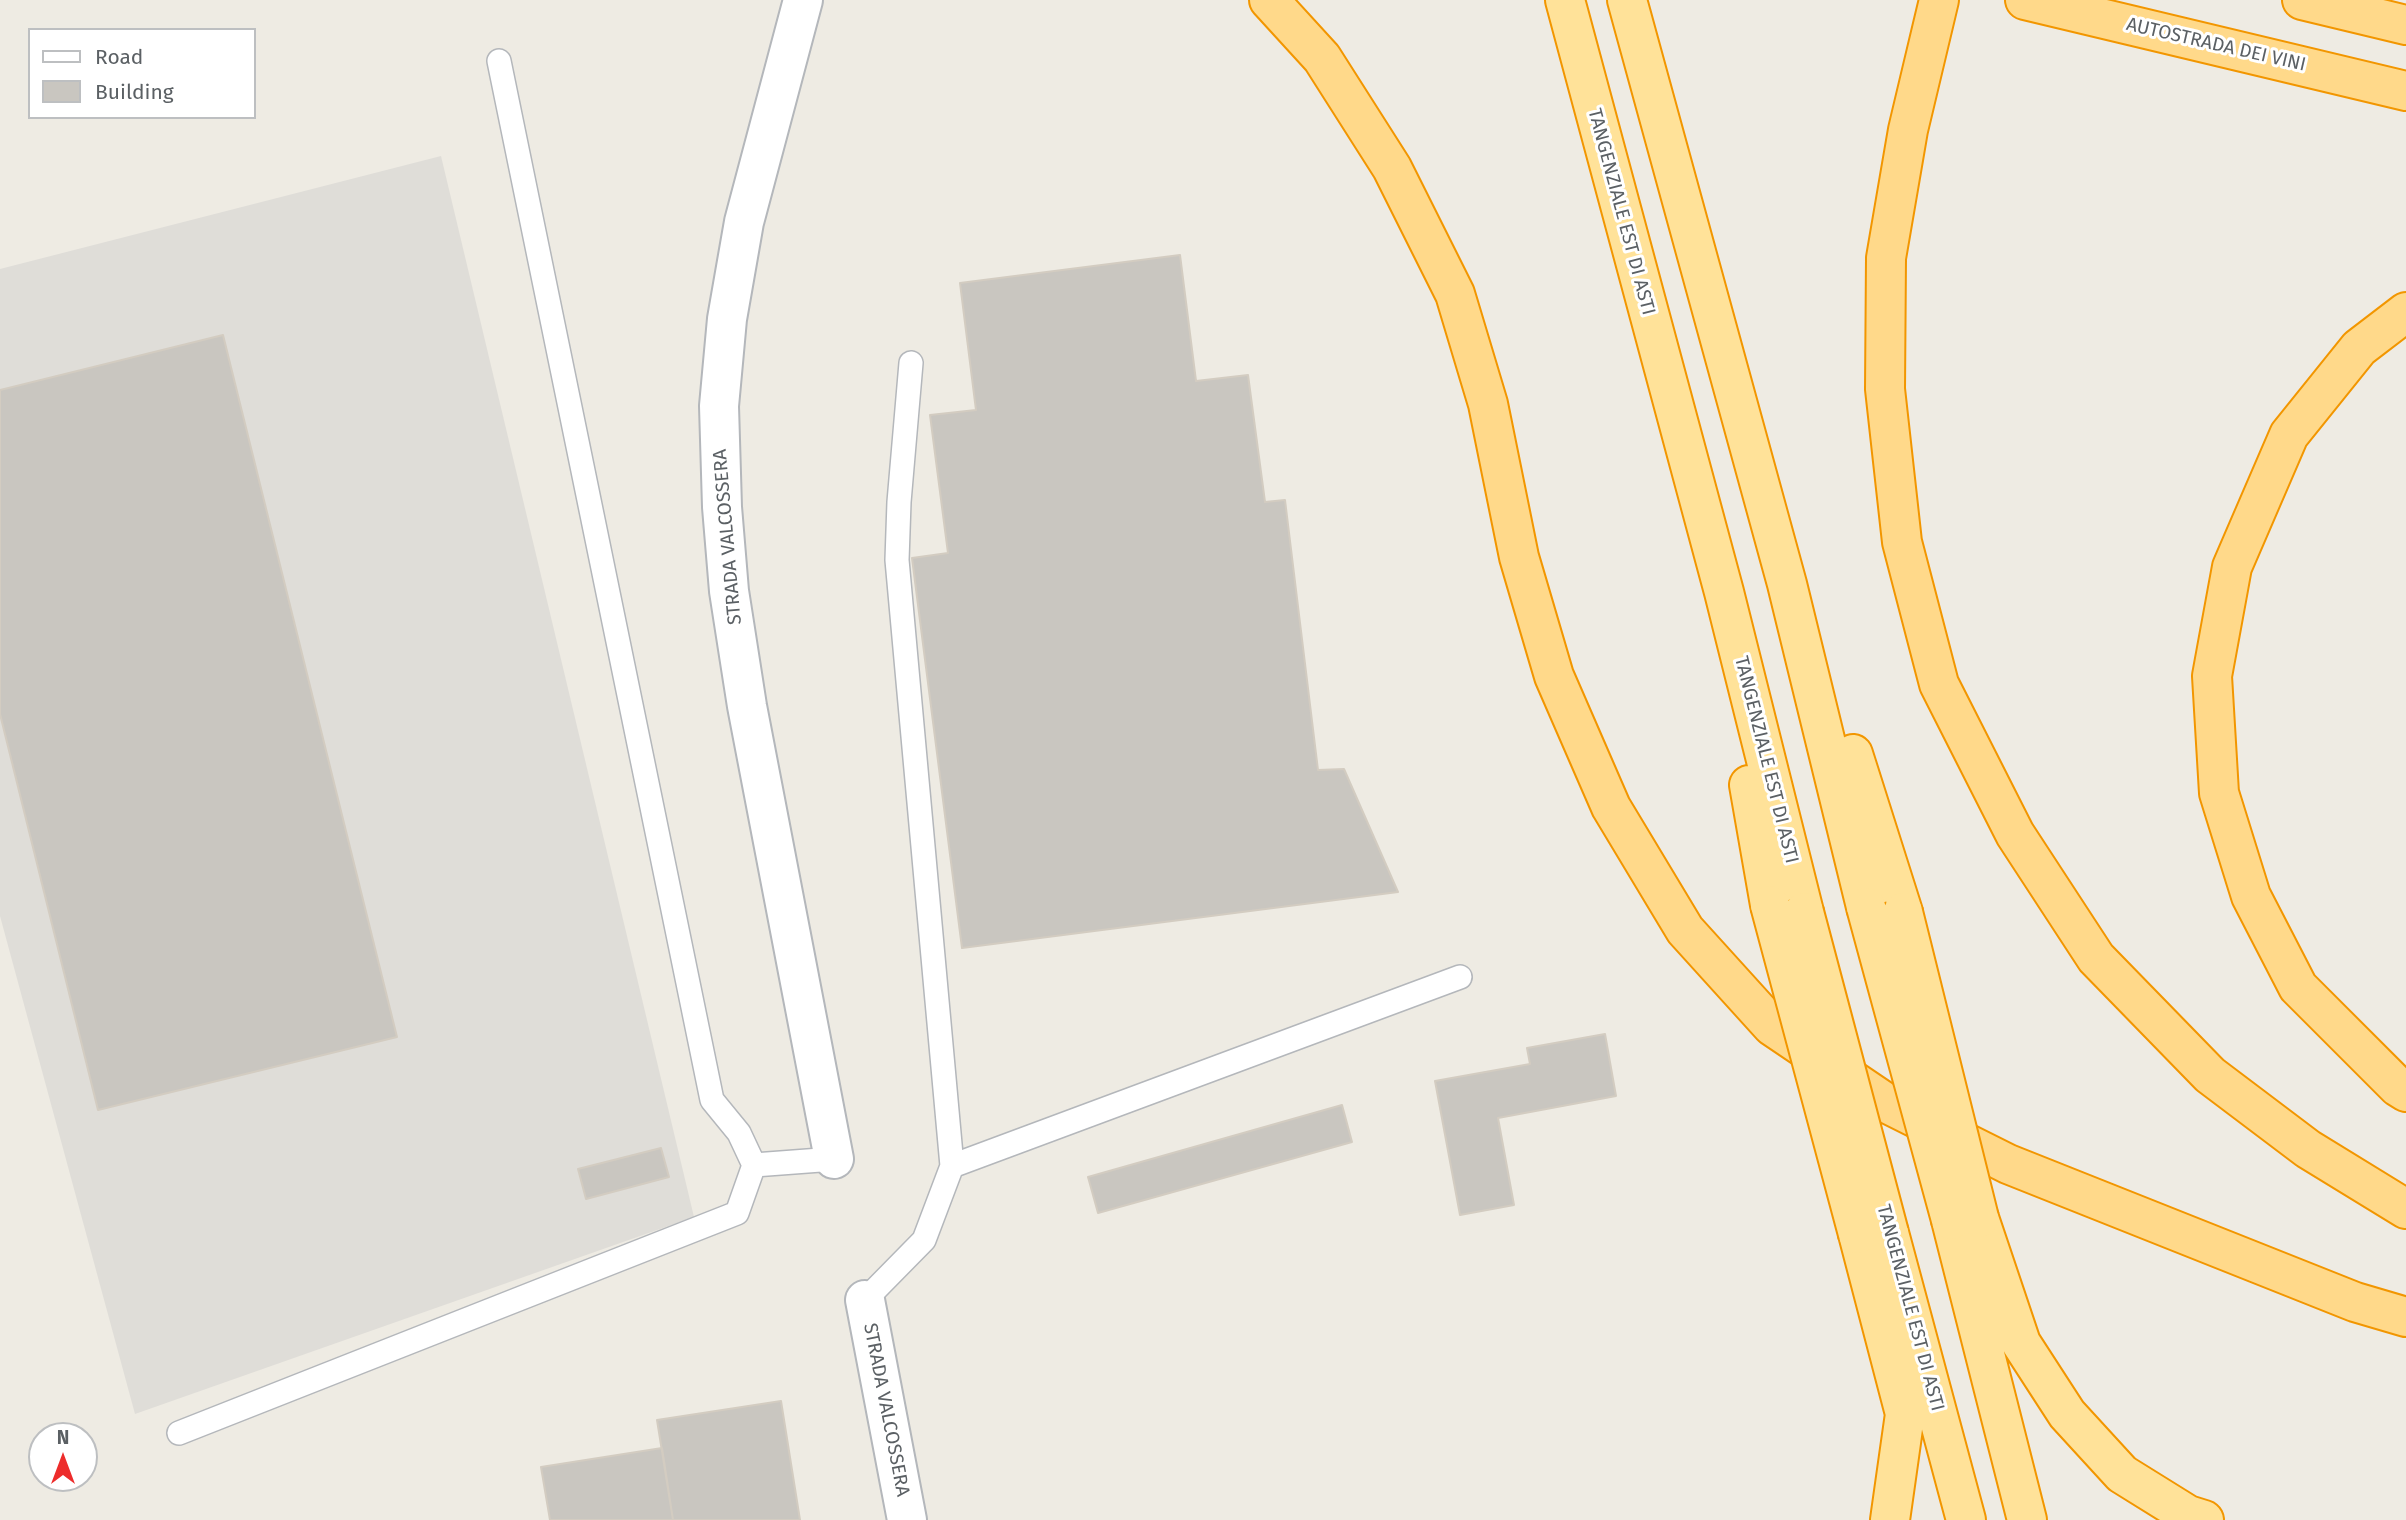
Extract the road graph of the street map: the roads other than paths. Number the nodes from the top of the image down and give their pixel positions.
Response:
1 (803, 0) edge
2 (1269, 0) edge
3 (1939, 0) edge
4 (2025, 0) edge
5 (2302, 0) edge
6 (1568, 13) edge
7 (1631, 14) edge
8 (2406, 25) edge
9 (499, 61) dead end
10 (2406, 91) edge
11 (2406, 312) edge
12 (911, 363) dead end
13 (1460, 976) dead end
14 (2406, 1091) edge
15 (834, 1159) joint
16 (754, 1165) junction
17 (952, 1166) junction
18 (2406, 1209) edge
19 (1965, 1219) junction
20 (1873, 1233) junction
21 (864, 1300) joint
22 (2406, 1317) edge
23 (1905, 1414) junction
24 (179, 1433) dead end
25 (907, 1520) edge
26 (1890, 1520) edge
27 (1918, 1520) edge
28 (1966, 1520) edge
29 (2028, 1520) edge
30 (2204, 1520) edge

1 - 15 street, STRADA VALCOSSERA
2 - 22 highway
3 - 18 highway
4 - 10 highway, AUTOSTRADA DEI VINI
5 - 8 highway
6 - 20 highway, TANGENZIALE EST DI ASTI, bridge
7 - 19 highway, bridge
9 - 16 lane
11 - 14 highway
12 - 17 lane
13 - 17 lane
15 - 16 lane
16 - 24 lane
17 - 21 lane
19 - 29 highway
19 - 30 highway
20 - 23 highway
20 - 28 highway, TANGENZIALE EST DI ASTI
21 - 25 street, STRADA VALCOSSERA
23 - 26 highway
23 - 27 highway

